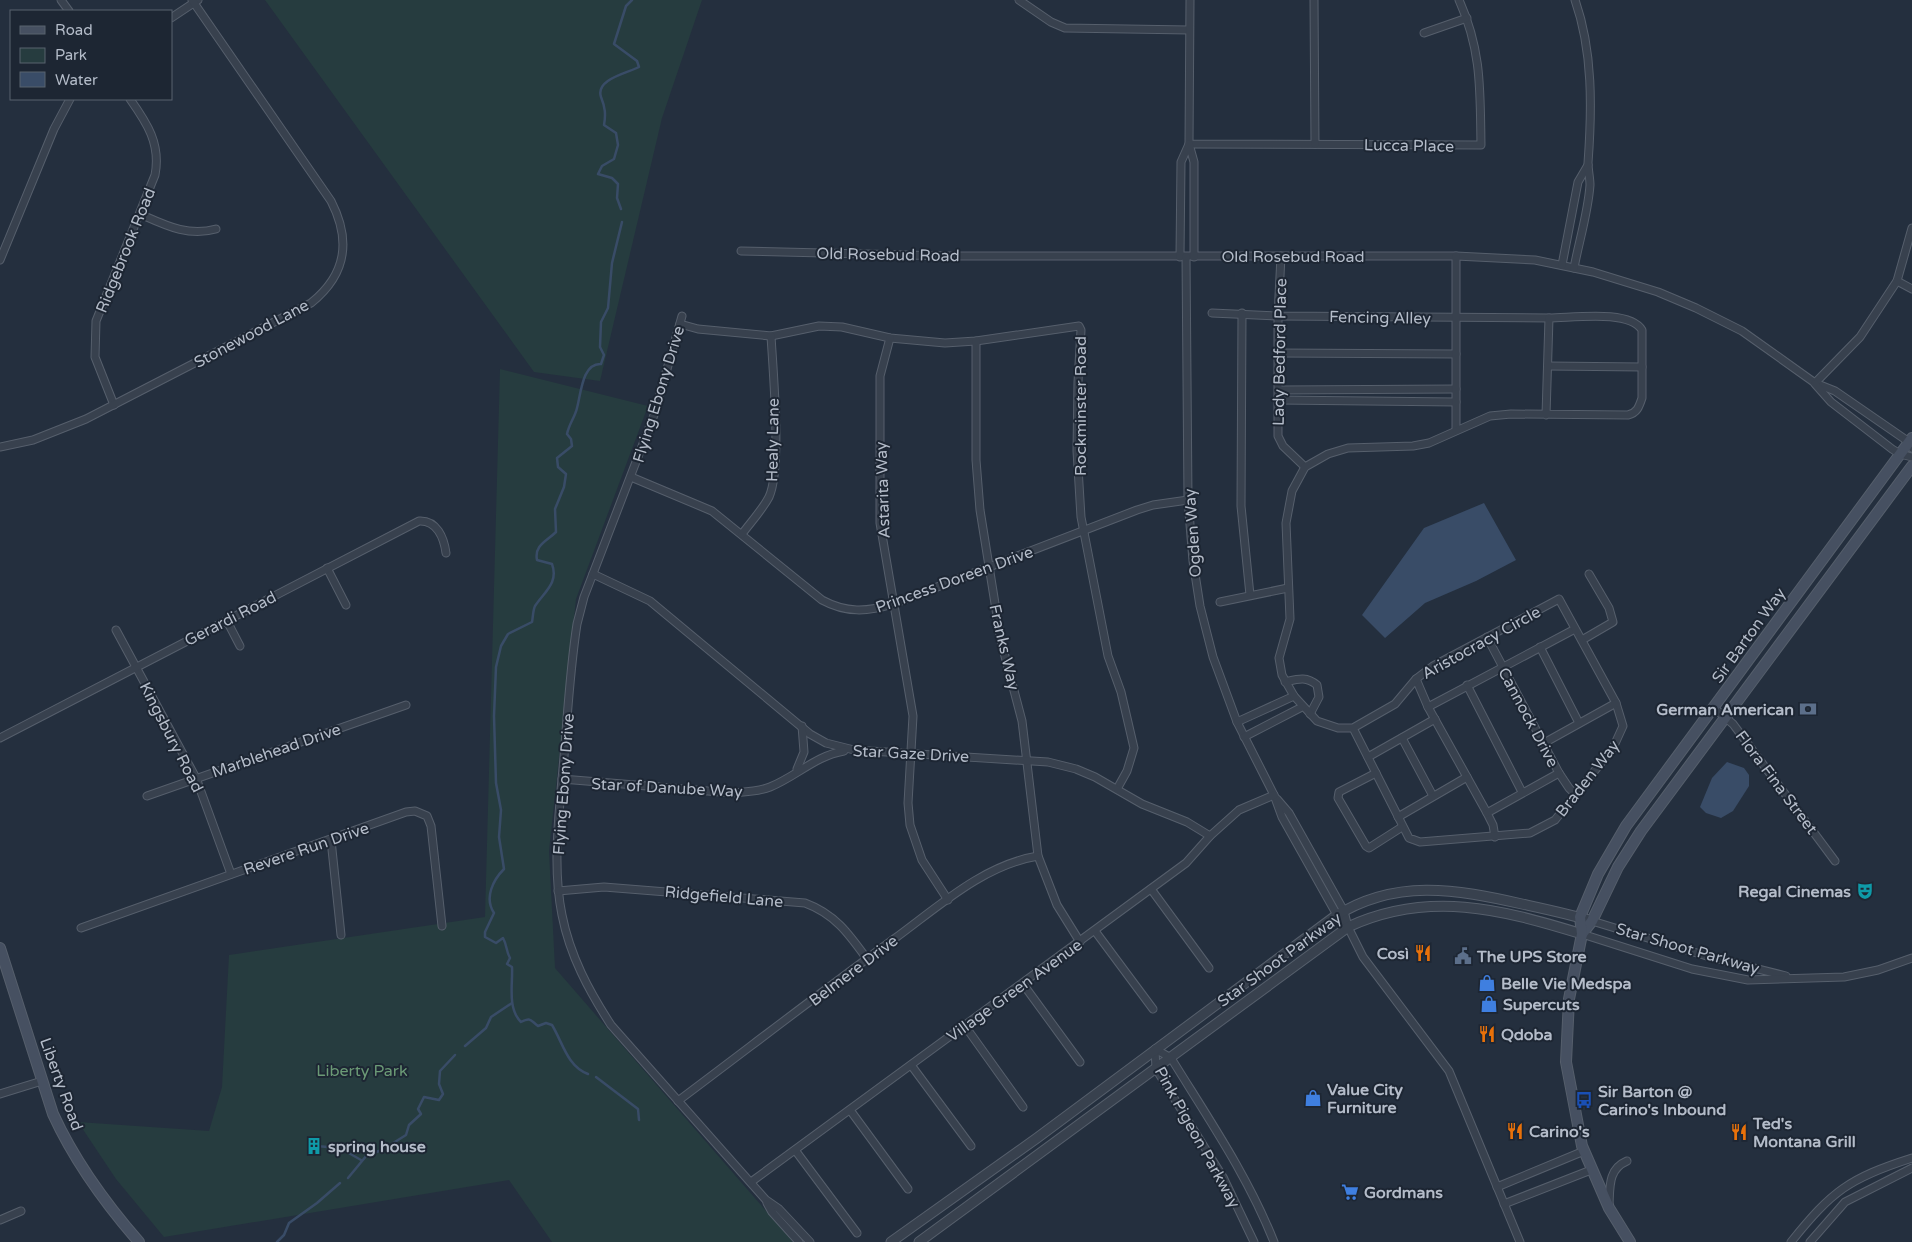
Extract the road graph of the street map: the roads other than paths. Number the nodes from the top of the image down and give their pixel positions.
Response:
1 (1019, 0) edge
2 (1190, 0) edge
3 (1314, 0) edge
4 (1459, 0) edge
5 (1575, 0) edge
6 (194, 1) edge
7 (172, 17) edge
8 (1467, 18) junction
9 (1189, 30) junction
10 (1424, 33) dead end
11 (69, 100) edge
12 (131, 100) edge
13 (1188, 144) junction
14 (1314, 144) junction
15 (1588, 165) junction
16 (140, 214) junction
17 (1912, 228) edge
18 (216, 229) dead end
19 (741, 251) dead end
20 (1281, 256) junction
21 (1456, 256) junction
22 (1187, 257) junction
23 (0, 260) edge
24 (1562, 265) junction
25 (1574, 268) junction
26 (1897, 281) junction
27 (1912, 289) edge
28 (1212, 313) dead end
29 (1242, 313) junction
30 (682, 316) dead end
31 (1278, 316) junction
32 (1456, 318) junction
33 (1549, 318) junction
34 (680, 324) junction
35 (771, 336) junction
36 (890, 338) junction
37 (976, 341) junction
38 (1279, 353) junction
39 (1456, 354) junction
40 (1548, 366) junction
41 (1642, 367) junction
42 (1815, 383) junction
43 (1456, 389) junction
44 (1279, 390) junction
45 (1278, 400) junction
46 (1456, 402) junction
47 (114, 405) junction
48 (1546, 415) junction
49 (1456, 430) junction
50 (1911, 443) edge
51 (0, 447) edge
52 (1900, 454) junction
53 (1912, 456) edge
54 (1912, 466) edge
55 (1305, 467) junction
56 (632, 477) junction
57 (1188, 500) junction
58 (1084, 531) junction
59 (742, 534) junction
60 (446, 553) dead end
61 (989, 567) junction
62 (327, 568) junction
63 (593, 574) junction
64 (1589, 574) dead end
65 (1288, 588) junction
66 (1250, 595) junction
67 (1559, 599) joint
68 (1220, 602) dead end
69 (893, 604) junction
70 (346, 605) dead end
71 (227, 620) junction
72 (1575, 629) junction
73 (116, 630) dead end
74 (1487, 637) junction
75 (1582, 640) junction
76 (240, 646) dead end
77 (1540, 647) junction
78 (136, 666) junction
79 (1502, 667) junction
80 (1416, 679) junction
81 (1285, 682) junction
82 (1467, 685) junction
83 (1294, 696) junction
84 (1616, 703) junction
85 (406, 705) dead end
86 (1302, 707) junction
87 (1428, 708) junction
88 (1714, 708) junction
89 (1310, 714) junction
90 (1725, 716) junction
91 (1435, 719) junction
92 (1237, 722) junction
93 (1579, 723) junction
94 (802, 726) junction
95 (1353, 728) junction
96 (1244, 737) junction
97 (0, 738) edge
98 (1402, 738) junction
99 (1544, 743) junction
100 (850, 750) junction
101 (912, 754) junction
102 (1368, 757) junction
103 (1025, 760) junction
104 (796, 771) junction
105 (1376, 773) junction
106 (1559, 773) junction
107 (196, 778) junction
108 (1467, 778) junction
109 (562, 779) junction
110 (1117, 790) junction
111 (1522, 792) junction
112 (1274, 795) junction
113 (1576, 795) junction
114 (147, 796) dead end
115 (1434, 796) junction
116 (1487, 813) junction
117 (1398, 817) junction
118 (1402, 827) junction
119 (1210, 836) junction
120 (1495, 837) junction
121 (331, 840) junction
122 (1038, 856) junction
123 (1835, 861) dead end
124 (231, 874) junction
125 (1151, 889) junction
126 (558, 891) junction
127 (948, 900) junction
128 (1340, 913) junction
129 (1580, 917) junction
130 (1592, 921) junction
131 (442, 926) dead end
132 (1348, 927) junction
133 (81, 928) dead end
134 (1095, 930) junction
135 (1582, 934) junction
136 (341, 935) dead end
137 (1080, 942) junction
138 (0, 948) edge
139 (1912, 958) edge
140 (867, 959) junction
141 (1209, 968) dead end
142 (1789, 977) junction
143 (1023, 984) junction
144 (1153, 1008) dead end
145 (964, 1026) junction
146 (1155, 1049) junction
147 (1171, 1058) junction
148 (1080, 1062) dead end
149 (911, 1065) junction
150 (1156, 1069) junction
151 (42, 1081) junction
152 (0, 1094) edge
153 (678, 1101) junction
154 (1023, 1107) dead end
155 (850, 1110) junction
156 (971, 1146) dead end
157 (795, 1150) junction
158 (1584, 1151) junction
159 (1912, 1158) edge
160 (1627, 1161) dead end
161 (1912, 1168) edge
162 (1591, 1170) junction
163 (751, 1182) junction
164 (1498, 1188) junction
165 (908, 1189) dead end
166 (766, 1200) junction
167 (1504, 1204) junction
168 (1609, 1208) junction
169 (21, 1211) dead end
170 (0, 1220) edge
171 (857, 1233) dead end
172 (139, 1242) edge
173 (798, 1242) edge
174 (810, 1242) edge
175 (891, 1242) edge
176 (919, 1242) edge
177 (1254, 1242) edge
178 (1274, 1242) edge
179 (1520, 1242) edge
180 (1630, 1242) edge
181 (1791, 1242) edge
182 (1810, 1242) edge

1 - 9 street
2 - 9 street
3 - 14 street
4 - 8 street, Lucca Place
5 - 15 street
6 - 7 street
6 - 47 street, Stonewood Lane
8 - 10 street
8 - 14 street, Lucca Place
9 - 13 street
11 - 23 street
12 - 16 street, Ridgebrook Road
13 - 14 street, Lucca Place
13 - 22 street
13 - 22 street
15 - 24 street
15 - 25 street
16 - 18 street
16 - 47 street, Ridgebrook Road
17 - 26 street
19 - 22 street, Old Rosebud Road
20 - 21 street, Old Rosebud Road
20 - 22 street, Old Rosebud Road
20 - 31 street, Lady Bedford Place
21 - 24 street, Old Rosebud Road
21 - 32 street
22 - 57 street, Ogden Way
24 - 25 street, Old Rosebud Road
25 - 42 street, Old Rosebud Road
26 - 27 street
26 - 42 street
28 - 29 street, Fencing Alley
29 - 31 street, Fencing Alley
29 - 66 street
30 - 34 street, Flying Ebony Drive
31 - 32 street, Fencing Alley
31 - 38 street, Lady Bedford Place
32 - 33 street, Fencing Alley
32 - 39 street
33 - 40 street
33 - 41 street
34 - 35 street, Rockminster Road
34 - 56 street, Flying Ebony Drive
35 - 36 street, Rockminster Road
35 - 59 street, Healy Lane
36 - 37 street, Rockminster Road
36 - 69 street, Astarita Way
37 - 58 street, Rockminster Road
37 - 61 street, Franks Way
38 - 39 street
38 - 44 street, Lady Bedford Place
39 - 43 street
40 - 41 street
40 - 48 street
41 - 48 street
42 - 50 street, Old Rosebud Road
42 - 52 street, Old Rosebud Road
43 - 44 street
43 - 46 street
44 - 45 street, Lady Bedford Place
45 - 46 street
45 - 55 street, Lady Bedford Place
46 - 49 street
47 - 51 street, Stonewood Lane
48 - 49 street
49 - 55 street
50 - 52 main road, Sir Barton Way
52 - 53 street, Old Rosebud Road
52 - 88 main road, Sir Barton Way
54 - 90 main road, Sir Barton Way
55 - 65 street
56 - 59 street, Princess Doreen Drive
56 - 63 street, Flying Ebony Drive
57 - 58 street, Princess Doreen Drive
57 - 92 street, Ogden Way
58 - 61 street, Princess Doreen Drive
58 - 110 street, Rockminster Road
59 - 69 street, Princess Doreen Drive
60 - 62 street, Gerardi Road
61 - 69 street, Princess Doreen Drive
61 - 103 street, Franks Way
62 - 70 street
62 - 71 street, Gerardi Road
63 - 94 street, Star Gaze Drive
63 - 109 street, Flying Ebony Drive
64 - 75 street
65 - 66 street
65 - 81 street
66 - 68 street
67 - 72 street, Braden Way
67 - 74 street, Aristocracy Circle
69 - 101 street, Astarita Way
71 - 76 street
71 - 78 street, Gerardi Road
72 - 75 street, Braden Way
72 - 77 street
73 - 78 street, Kingsbury Road
74 - 79 street, Cannock Drive
74 - 80 street, Aristocracy Circle
75 - 84 street, Braden Way
77 - 79 street
77 - 93 street
78 - 97 street, Gerardi Road
78 - 107 street, Kingsbury Road
79 - 82 street
79 - 99 street, Cannock Drive
80 - 87 street
80 - 95 street, Aristocracy Circle
81 - 83 street
81 - 89 street
82 - 87 street
82 - 111 street
83 - 86 street
83 - 92 street
84 - 93 street
84 - 113 street, Braden Way
85 - 107 street, Marblehead Drive
86 - 89 street
86 - 96 street
87 - 91 street
88 - 90 street, Flora Fina Street
88 - 129 main road, Sir Barton Way
89 - 95 street
90 - 123 street, Flora Fina Street
90 - 130 main road, Sir Barton Way
91 - 98 street
91 - 108 street
92 - 96 street, Ogden Way
93 - 99 street
94 - 100 street, Star Gaze Drive
94 - 104 street
95 - 102 street, Braden Way
96 - 112 street, Ogden Way
98 - 102 street
98 - 115 street
99 - 106 street, Cannock Drive
100 - 101 street, Star Gaze Drive
100 - 104 street, Star of Danube Way
101 - 103 street, Star Gaze Drive
101 - 127 street, Astarita Way
102 - 105 street, Braden Way
103 - 110 street, Star Gaze Drive
103 - 122 street, Franks Way
104 - 109 street, Star of Danube Way
105 - 117 street, Braden Way
105 - 118 street
106 - 111 street
106 - 113 street, Cannock Drive
107 - 114 street, Marblehead Drive
107 - 124 street, Kingsbury Road
108 - 115 street
108 - 116 street
109 - 126 street, Flying Ebony Drive
110 - 119 street, Star Gaze Drive
111 - 116 street
112 - 119 street, Village Green Avenue
112 - 128 street, Ogden Way
113 - 120 street, Braden Way
115 - 117 street
116 - 120 street
117 - 118 street, Braden Way
118 - 120 street, Braden Way
119 - 125 street, Village Green Avenue
121 - 124 street, Revere Run Drive
121 - 131 street, Revere Run Drive
121 - 136 street
122 - 127 street, Belmere Drive
122 - 137 street, Franks Way
124 - 133 street, Revere Run Drive
125 - 134 street, Village Green Avenue
125 - 141 street
126 - 140 street, Ridgefield Lane
126 - 153 street, Flying Ebony Drive
127 - 140 street, Belmere Drive
128 - 129 street, Star Shoot Parkway
128 - 132 street, Ogden Way
128 - 146 street, Star Shoot Parkway
129 - 130 street, Star Shoot Parkway
129 - 135 main road, Sir Barton Way
130 - 135 main road, Sir Barton Way
130 - 142 street, Star Shoot Parkway
132 - 135 street, Star Shoot Parkway
132 - 147 street, Star Shoot Parkway
132 - 164 street, Ogden Way
134 - 137 street, Village Green Avenue
134 - 144 street
135 - 142 street, Star Shoot Parkway
135 - 158 main road, Sir Barton Way
137 - 143 street, Village Green Avenue
138 - 151 main road, Liberty Road
139 - 142 street, Star Shoot Parkway
140 - 153 street, Belmere Drive
143 - 145 street, Village Green Avenue
143 - 148 street
145 - 149 street, Village Green Avenue
145 - 154 street
146 - 147 street, Pink Pigeon Parkway
146 - 150 street, Pink Pigeon Parkway
146 - 175 street, Star Shoot Parkway
147 - 150 street, Star Shoot Parkway
147 - 178 street, Pink Pigeon Parkway
149 - 155 street, Village Green Avenue
149 - 156 street
150 - 176 street, Star Shoot Parkway
150 - 177 street, Pink Pigeon Parkway
151 - 152 street
151 - 172 main road, Liberty Road
153 - 163 street, Flying Ebony Drive
155 - 157 street, Village Green Avenue
155 - 165 street
157 - 163 street, Village Green Avenue
157 - 171 street
158 - 162 main road, Sir Barton Way
158 - 164 street
159 - 181 street
160 - 168 street
161 - 182 street
162 - 167 street
162 - 168 main road, Sir Barton Way
163 - 166 street, Flying Ebony Drive
164 - 167 street, Ogden Way
166 - 173 street, Flying Ebony Drive
166 - 174 street, Flying Ebony Drive
167 - 179 street, Ogden Way
168 - 180 main road, Sir Barton Way
169 - 170 street

